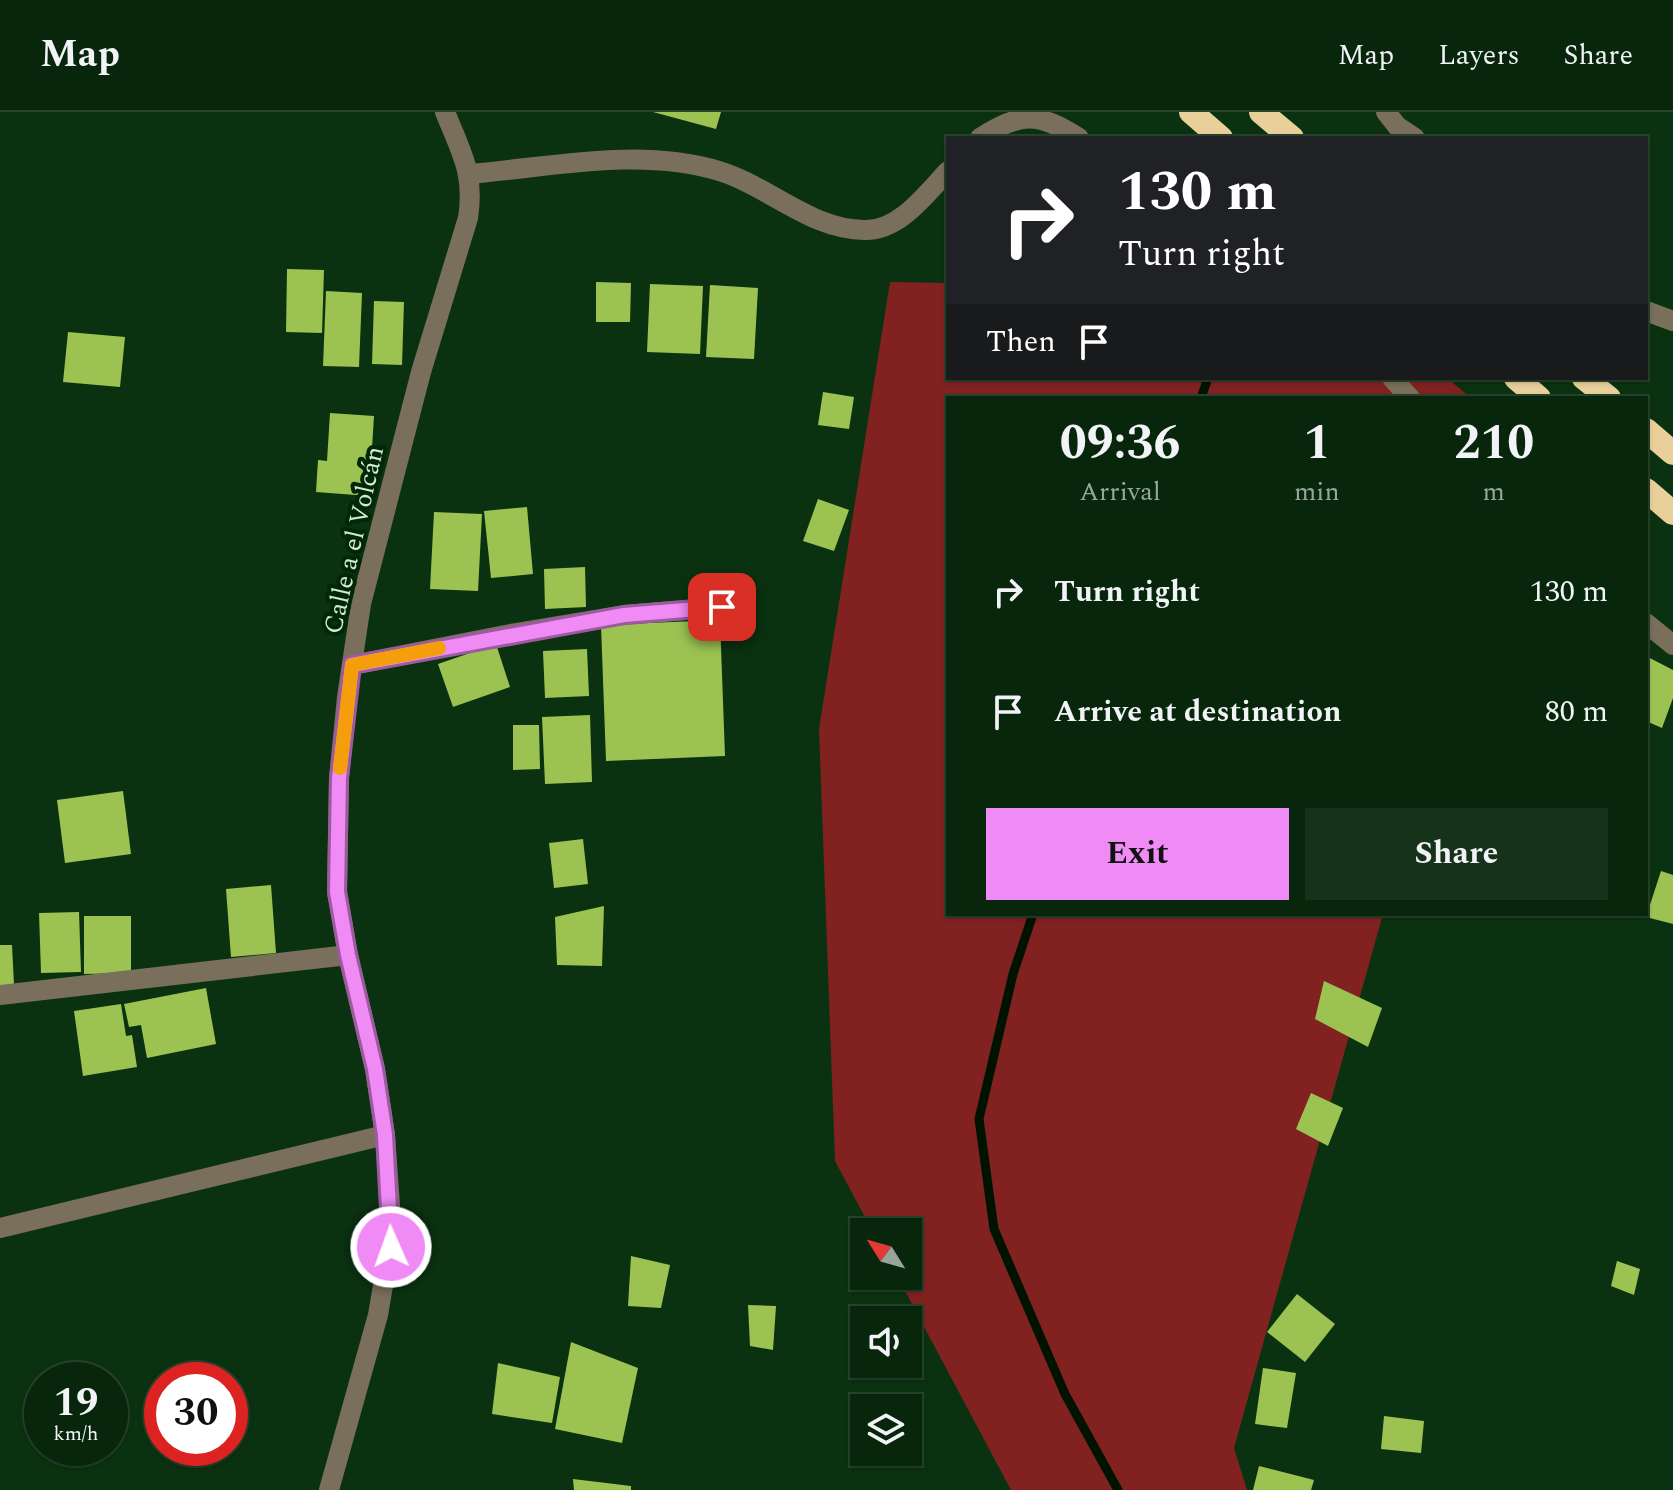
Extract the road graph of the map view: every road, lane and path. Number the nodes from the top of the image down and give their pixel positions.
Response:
1 (445, 112) edge
2 (1191, 112) edge
3 (1261, 112) edge
4 (1391, 125) edge
5 (983, 136) edge
6 (1076, 136) edge
7 (1219, 136) edge
8 (1290, 136) edge
9 (1411, 136) edge
10 (946, 173) edge
11 (470, 174) junction
12 (1648, 312) edge
13 (1673, 321) edge
14 (1394, 380) edge
15 (1518, 380) edge
16 (1586, 380) edge
17 (1408, 396) edge
18 (1537, 396) edge
19 (1606, 396) edge
20 (1648, 432) edge
21 (1673, 453) edge
22 (1648, 492) edge
23 (1673, 513) edge
24 (722, 607) dead end
25 (1648, 625) edge
26 (1673, 645) edge
27 (352, 665) junction
28 (348, 955) junction
29 (0, 995) edge
30 (385, 1135) junction
31 (0, 1228) edge
32 (329, 1490) edge

1 - 11 street
2 - 7 highway
3 - 8 highway
4 - 9 street
5 - 6 street
10 - 11 street
11 - 27 street, Calle a el Volcán
12 - 13 street
14 - 17 street
15 - 18 highway
16 - 19 highway
20 - 21 highway
22 - 23 highway
24 - 27 street
25 - 26 street
27 - 28 street, Calle a el Volcán
28 - 29 street
28 - 30 street, Calle a el Volcán
30 - 31 street
30 - 32 street, Calle a el Volcán

